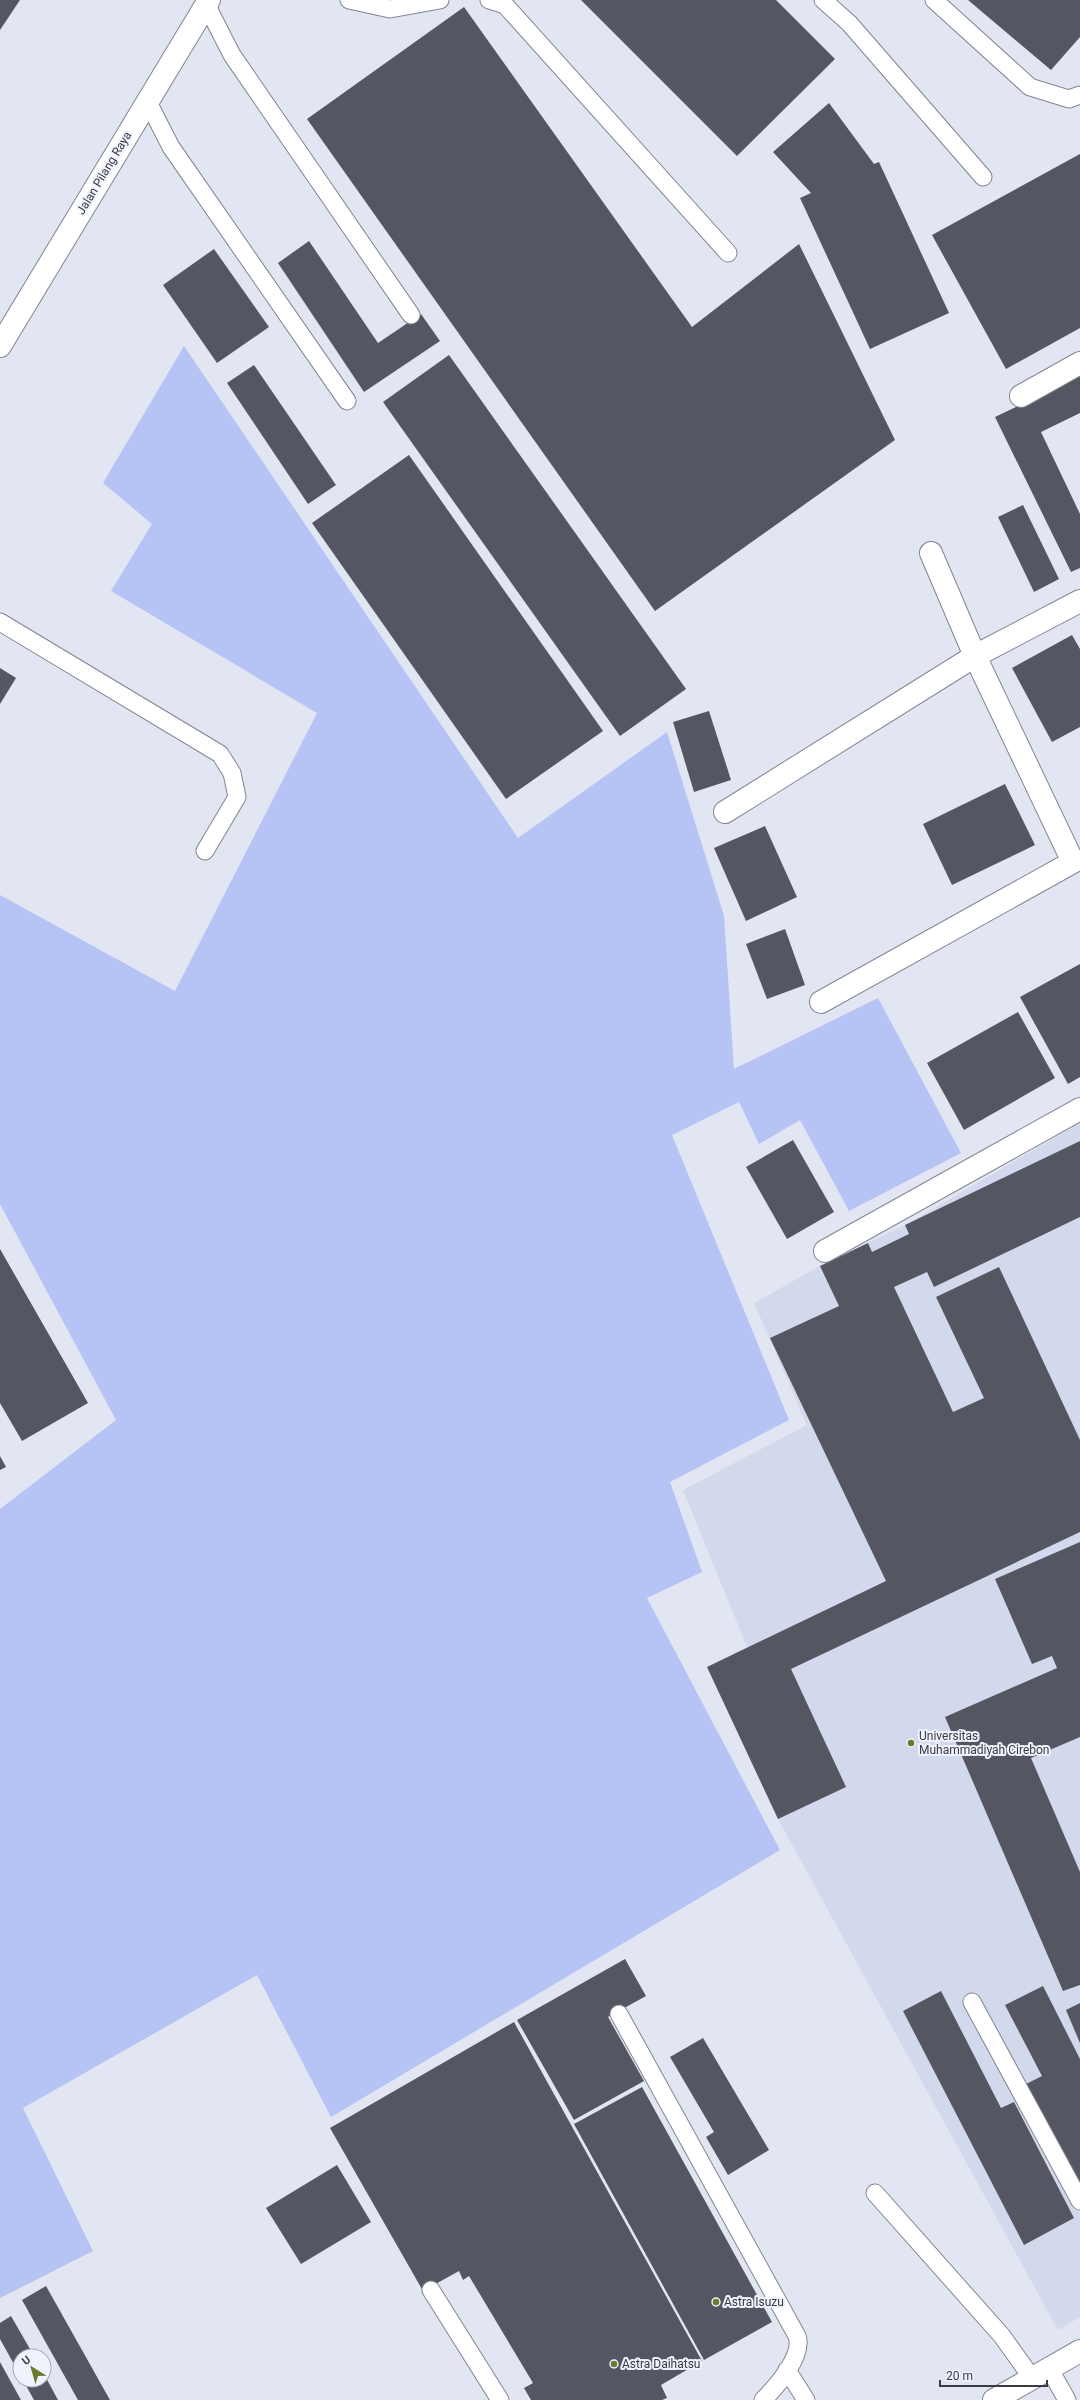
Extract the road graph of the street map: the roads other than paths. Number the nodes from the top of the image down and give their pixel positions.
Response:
1 (350, 0) edge
2 (440, 0) edge
3 (489, 0) edge
4 (823, 0) edge
5 (934, 0) edge
6 (205, 1) edge
7 (1080, 95) edge
8 (147, 100) junction
9 (983, 177) dead end
10 (728, 253) dead end
11 (411, 315) dead end
12 (0, 346) edge
13 (1080, 363) edge
14 (1021, 396) dead end
15 (347, 401) dead end
16 (930, 553) dead end
17 (1080, 601) edge
18 (0, 622) edge
19 (975, 656) junction
20 (725, 812) dead end
21 (205, 851) dead end
22 (1078, 867) edge
23 (821, 1002) dead end
24 (1080, 1109) edge
25 (825, 1250) dead end
26 (972, 2002) dead end
27 (619, 2014) dead end
28 (875, 2193) dead end
29 (1080, 2201) edge
30 (431, 2290) dead end
31 (1080, 2350) edge
32 (786, 2370) junction
33 (1041, 2373) junction
34 (500, 2400) edge
35 (764, 2400) edge
36 (806, 2400) edge
37 (994, 2400) edge
38 (1067, 2400) edge

1 - 2 lane
3 - 10 lane
4 - 9 lane
5 - 7 lane
6 - 8 main road, Jalan Pilang Raya
6 - 11 lane
8 - 12 main road, Jalan Pilang Raya
8 - 15 lane
13 - 14 main road
16 - 19 main road
17 - 19 main road
18 - 21 lane
19 - 20 main road
19 - 22 main road
22 - 23 main road
24 - 25 main road
26 - 29 lane
27 - 32 lane
28 - 33 lane
30 - 34 lane
31 - 33 main road
32 - 35 lane
32 - 36 lane
33 - 37 main road
33 - 38 lane

